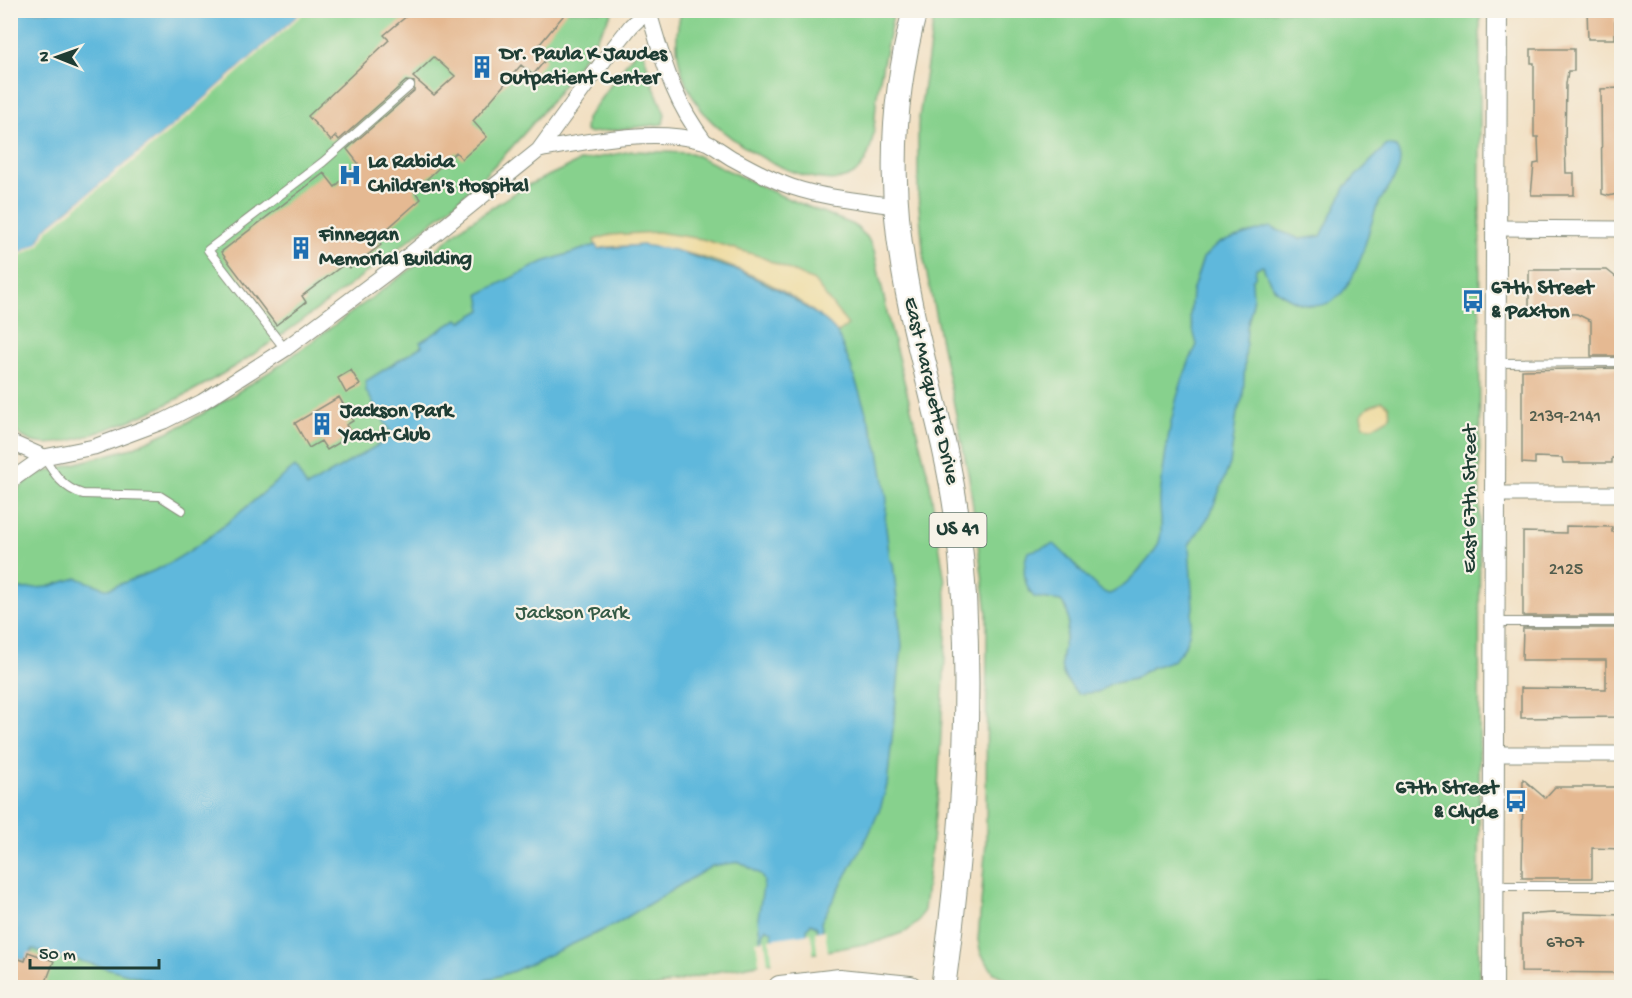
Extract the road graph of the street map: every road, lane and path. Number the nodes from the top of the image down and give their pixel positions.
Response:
1 (648, 10) edge
2 (915, 10) edge
3 (1497, 10) edge
4 (410, 86) dead end
5 (705, 142) junction
6 (539, 150) junction
7 (895, 206) junction
8 (1496, 228) junction
9 (1622, 229) edge
10 (285, 349) junction
11 (1622, 362) edge
12 (1496, 363) junction
13 (10, 442) edge
14 (44, 457) junction
15 (10, 481) edge
16 (1496, 494) junction
17 (1622, 494) edge
18 (182, 510) dead end
19 (1495, 622) junction
20 (1622, 622) edge
21 (1494, 754) junction
22 (1622, 754) edge
23 (1494, 886) junction
24 (1622, 886) edge
25 (780, 987) edge
26 (910, 987) edge
27 (943, 987) edge
28 (1493, 987) edge

1 - 5 street
1 - 6 street
2 - 7 main road, East Marquette Drive / US 41
3 - 8 street, East 67th Street
4 - 10 lane
5 - 6 street
5 - 7 street
6 - 10 street
7 - 27 main road, East Marquette Drive / US 41
8 - 9 street
8 - 12 street, East 67th Street
10 - 14 street
11 - 12 lane
12 - 16 street, East 67th Street
13 - 14 street
14 - 15 street
14 - 18 lane
16 - 17 street
16 - 19 street, East 67th Street
19 - 20 lane
19 - 21 street, East 67th Street
21 - 22 street
21 - 23 street, East 67th Street
23 - 24 lane
23 - 28 street, East 67th Street
25 - 26 main road

